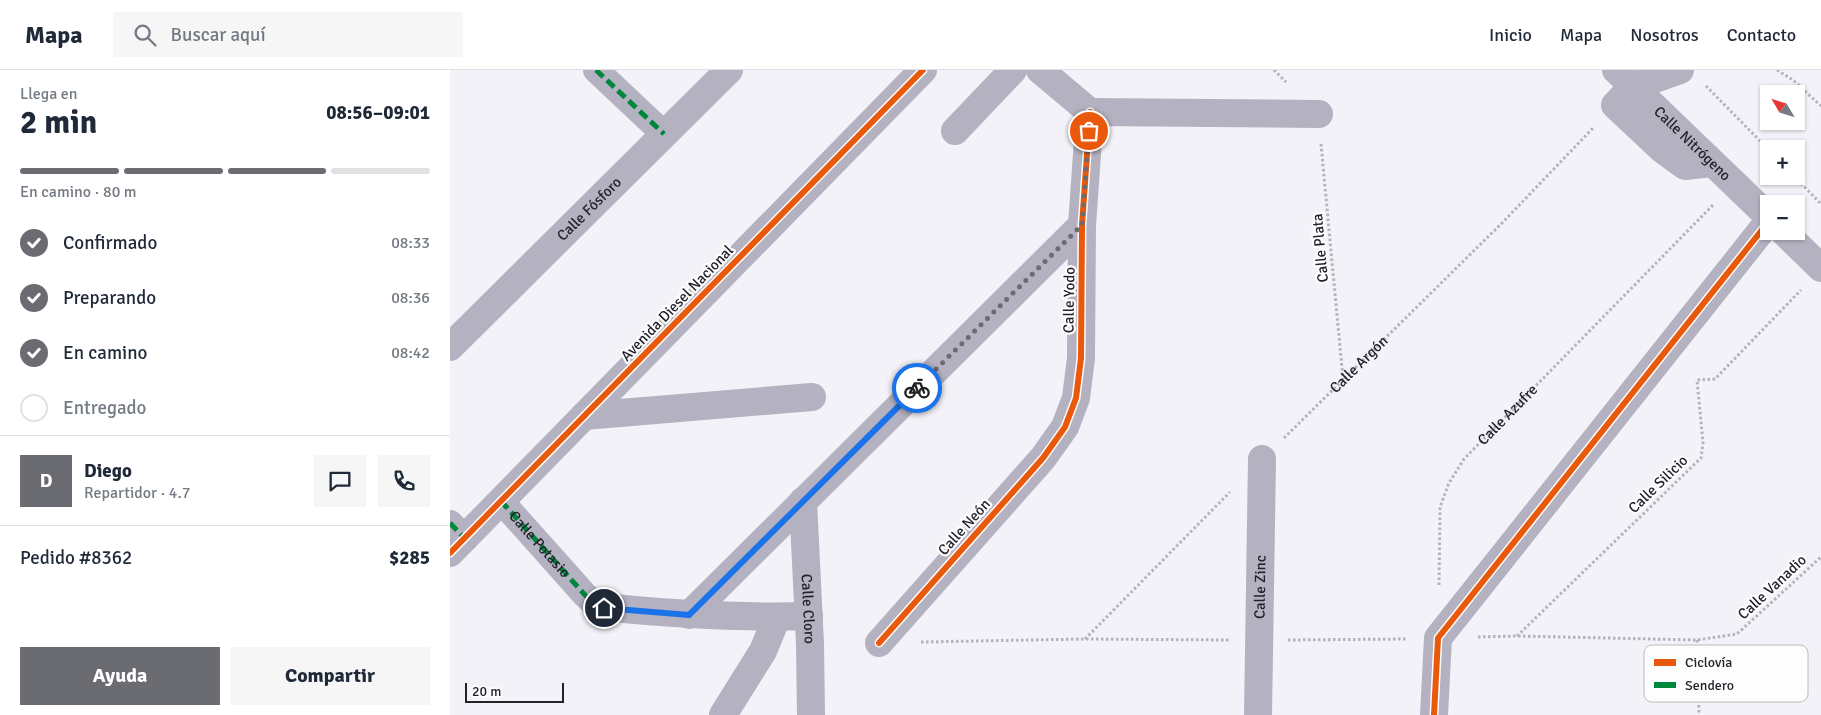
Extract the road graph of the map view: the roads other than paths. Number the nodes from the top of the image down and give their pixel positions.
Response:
1 (596, 70) edge
2 (729, 70) edge
3 (923, 70) edge
4 (1013, 70) edge
5 (1040, 70) edge
6 (1680, 70) edge
7 (1621, 87) edge
8 (1090, 112) junction
9 (1319, 114) road end
10 (955, 131) dead end
11 (664, 134) junction
12 (1760, 210) edge
13 (1082, 225) junction
14 (1760, 230) edge
15 (1789, 240) edge
16 (1814, 276) edge
17 (450, 347) edge
18 (812, 397) dead end
19 (584, 416) junction
20 (1065, 427) joint
21 (1262, 459) road end
22 (501, 501) junction
23 (803, 501) junction
24 (455, 538) edge
25 (595, 604) joint
26 (689, 615) junction
27 (809, 616) junction
28 (777, 617) junction
29 (879, 642) dead end
30 (723, 715) edge
31 (811, 715) edge
32 (1258, 715) edge
33 (1434, 715) edge

1 - 11 street
2 - 11 street, Calle Fósforo
3 - 19 street, Avenida Diesel Nacional
4 - 10 street
5 - 8 street
6 - 7 street
7 - 12 street, Calle Nitrógeno
8 - 9 street
8 - 13 street, Calle Yodo
11 - 17 street, Calle Fósforo
13 - 20 street, Calle Yodo
13 - 23 street
14 - 33 street
15 - 16 street
18 - 19 street
19 - 22 street, Avenida Diesel Nacional
20 - 29 street, Calle Neón
21 - 32 street, Calle Zinc
22 - 24 street, Avenida Diesel Nacional
22 - 25 street, Calle Potasio
23 - 26 street
23 - 27 street, Calle Cloro
25 - 26 street, Calle Potasio
26 - 28 street, Calle Potasio
27 - 28 street, Calle Potasio
27 - 31 street, Calle Cloro
28 - 30 street

